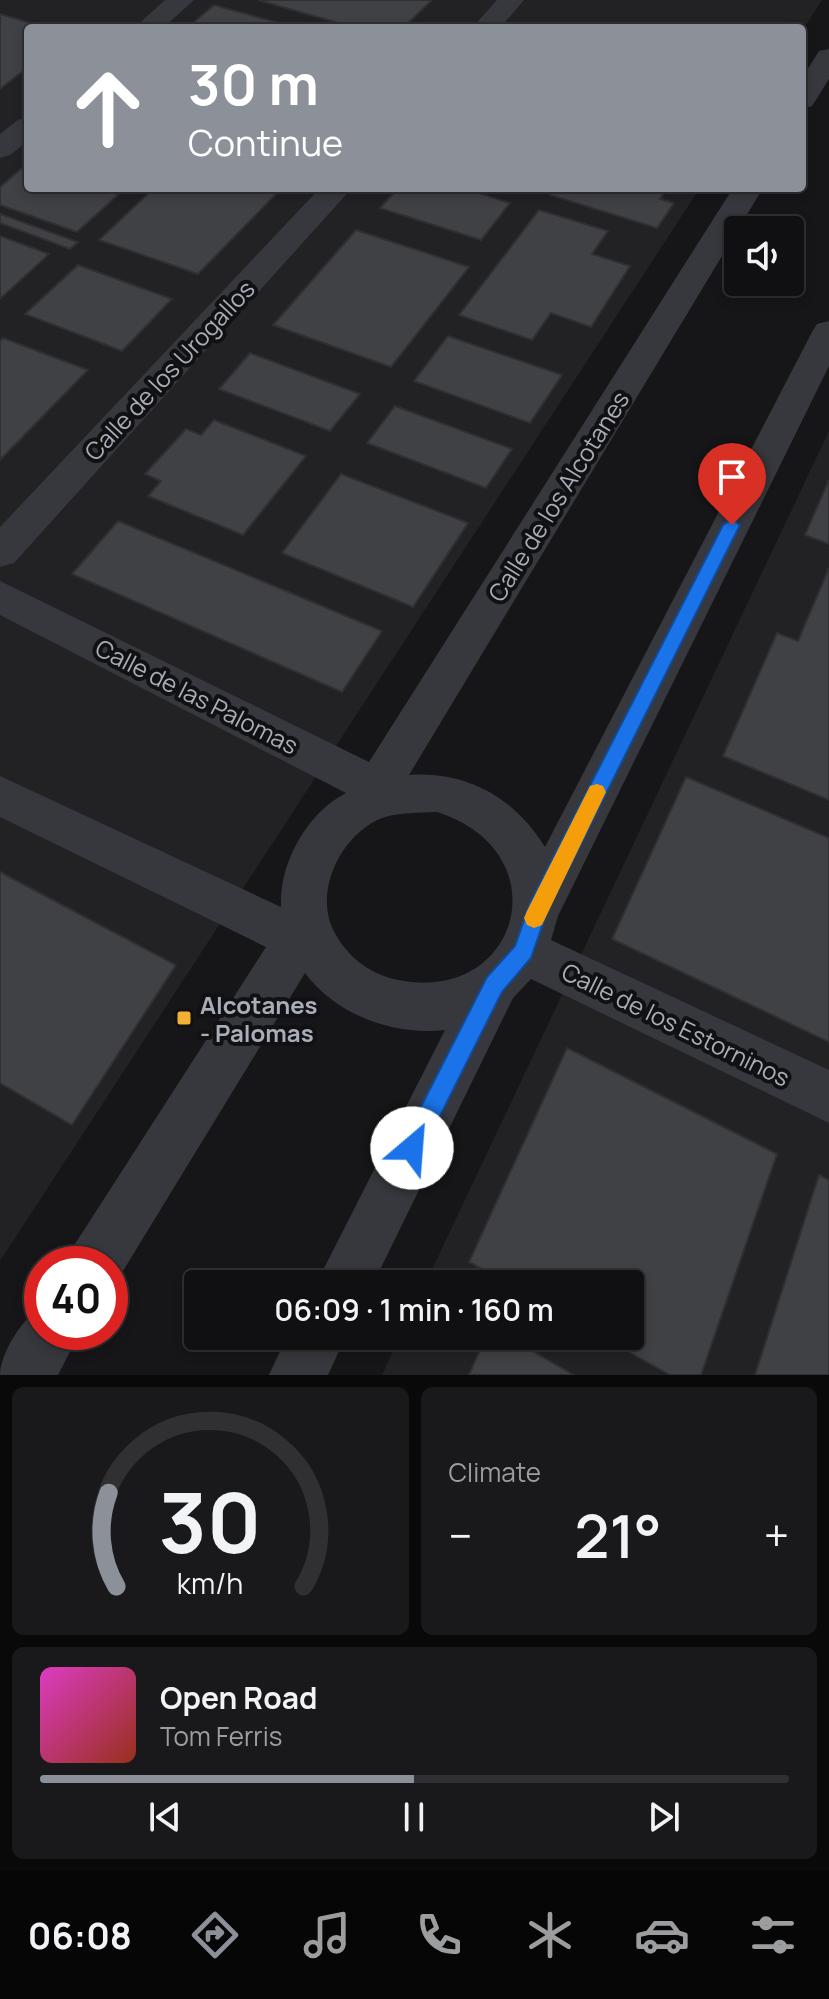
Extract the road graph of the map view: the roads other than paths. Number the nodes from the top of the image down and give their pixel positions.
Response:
1 (181, 0) edge
2 (511, 0) edge
3 (152, 24) edge
4 (489, 24) edge
5 (829, 57) edge
6 (806, 94) edge
7 (24, 129) edge
8 (0, 149) edge
9 (333, 192) edge
10 (746, 192) edge
11 (829, 332) edge
12 (0, 552) edge
13 (0, 597) edge
14 (380, 795) junction
15 (0, 796) edge
16 (307, 937) junction
17 (518, 949) junction
18 (829, 1097) edge
19 (107, 1246) edge
20 (351, 1270) edge
21 (41, 1350) edge
22 (310, 1350) edge
23 (25, 1375) edge
24 (298, 1375) edge

1 - 3 street
2 - 4 street
5 - 6 street
7 - 8 street
9 - 12 street, Calle de los Urogallos
10 - 14 street, Calle de los Alcotanes
11 - 17 street
13 - 14 street, Calle de las Palomas
14 - 16 street
14 - 17 street
15 - 16 street
16 - 17 street
16 - 19 street
17 - 18 street, Calle de los Estorninos
17 - 20 street
21 - 23 street
22 - 24 street

